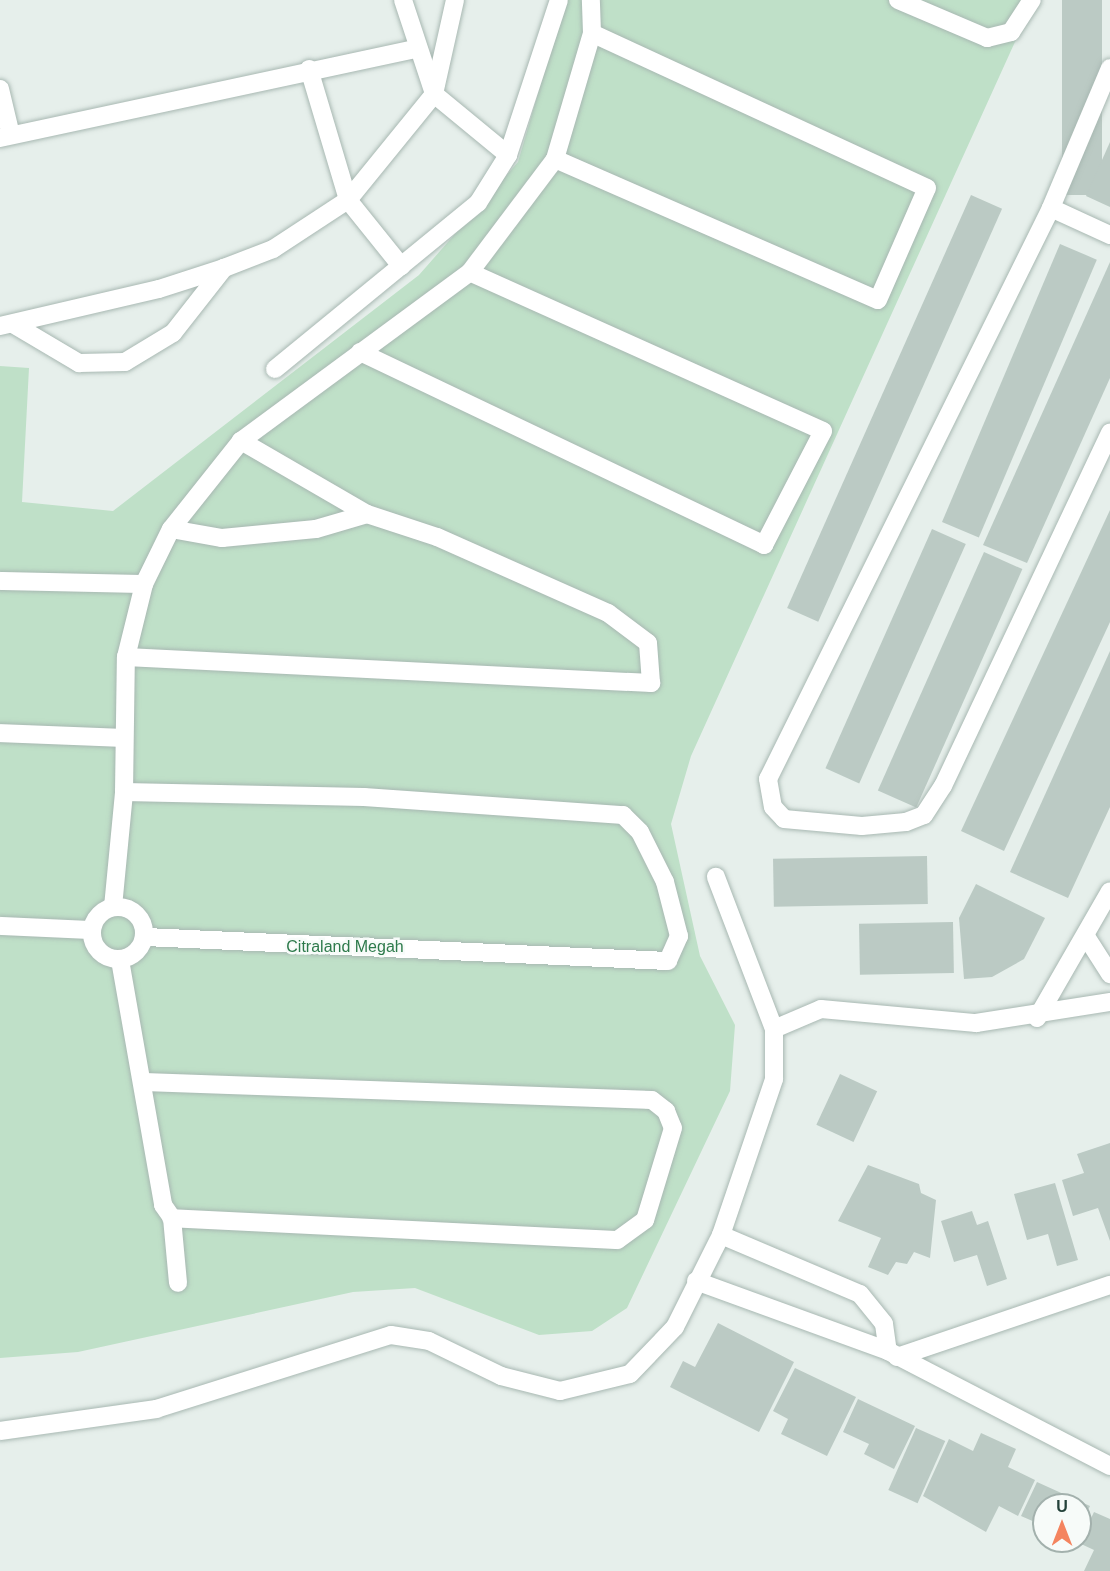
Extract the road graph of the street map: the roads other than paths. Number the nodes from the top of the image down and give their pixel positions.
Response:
1 (403, 0) edge
2 (455, 0) edge
3 (559, 0) edge
4 (591, 0) edge
5 (898, 0) edge
6 (1032, 0) edge
7 (592, 33) junction
8 (416, 49) junction
9 (1110, 68) edge
10 (309, 69) junction
11 (0, 89) edge
12 (434, 94) junction
13 (5, 136) edge
14 (508, 155) junction
15 (555, 159) junction
16 (348, 200) junction
17 (1051, 208) junction
18 (1110, 235) edge
19 (401, 266) junction
20 (224, 268) junction
21 (470, 272) junction
22 (7, 325) edge
23 (360, 352) junction
24 (275, 369) dead end
25 (1110, 432) edge
26 (241, 441) junction
27 (367, 514) junction
28 (171, 529) junction
29 (0, 581) edge
30 (144, 584) junction
31 (126, 657) junction
32 (0, 733) edge
33 (122, 738) junction
34 (124, 792) junction
35 (716, 877) dead end
36 (1110, 891) edge
37 (113, 907) junction
38 (0, 926) edge
39 (92, 930) junction
40 (145, 937) junction
41 (1087, 938) junction
42 (120, 960) junction
43 (1110, 974) edge
44 (1110, 1002) edge
45 (1037, 1018) junction
46 (774, 1029) junction
47 (144, 1082) junction
48 (172, 1218) junction
49 (721, 1235) junction
50 (696, 1281) junction
51 (178, 1284) dead end
52 (1110, 1285) edge
53 (892, 1354) junction
54 (0, 1431) edge
55 (1110, 1466) edge

1 - 8 street
2 - 12 street
3 - 14 street
4 - 7 street
5 - 6 street
7 - 15 street
7 - 15 street
8 - 10 street
8 - 12 street
9 - 17 street
10 - 13 street
10 - 16 street
11 - 13 street
12 - 14 street
12 - 16 street
14 - 19 street
15 - 21 street
16 - 19 street
16 - 20 street
17 - 18 street
17 - 25 street
19 - 24 street
20 - 22 street
20 - 22 street
21 - 23 street
21 - 23 street
23 - 26 street
26 - 27 street
26 - 28 street
27 - 28 street
27 - 31 street
28 - 30 street
29 - 30 street
30 - 31 street
31 - 33 street
32 - 33 street
33 - 34 street
34 - 37 street
34 - 40 street
35 - 46 street
36 - 41 street
37 - 39 street
37 - 40 street
38 - 39 street
39 - 42 street
40 - 42 street
41 - 43 street
41 - 45 street
42 - 47 street
44 - 45 street
45 - 46 street
46 - 49 street
47 - 48 street
47 - 48 street
48 - 51 street
49 - 50 street
49 - 53 street
50 - 53 street
50 - 54 street
52 - 53 street
53 - 55 street

